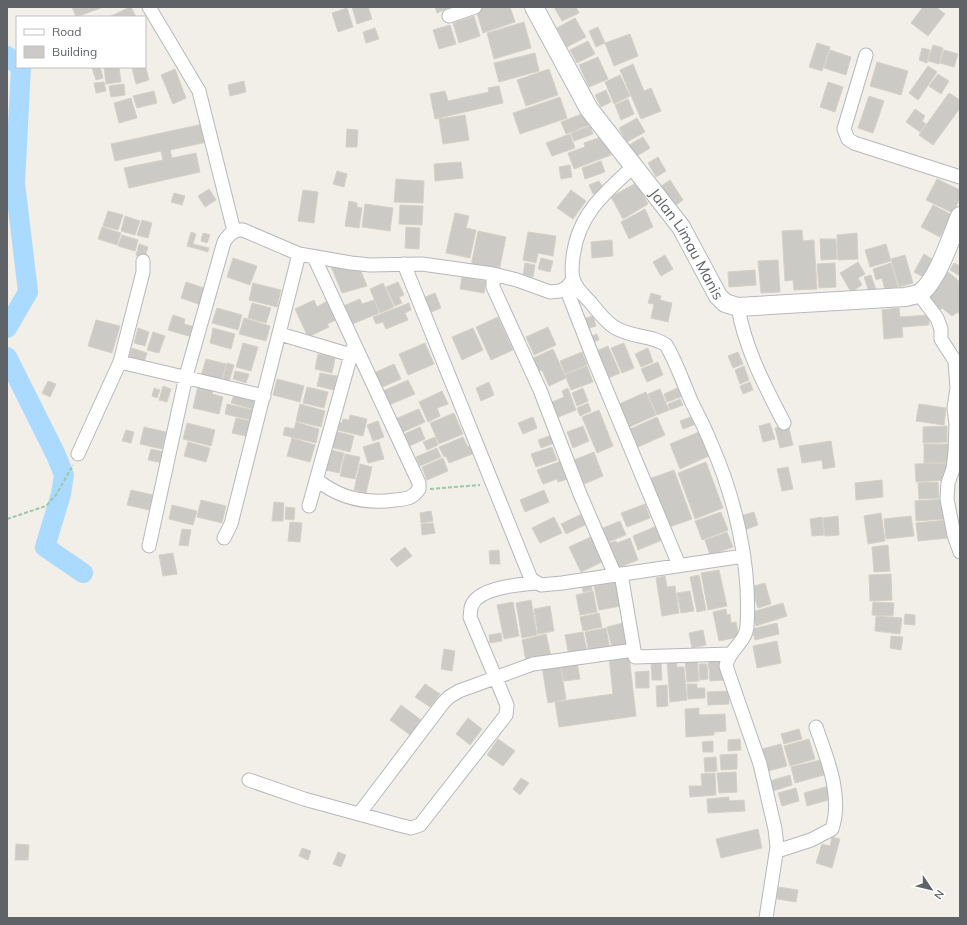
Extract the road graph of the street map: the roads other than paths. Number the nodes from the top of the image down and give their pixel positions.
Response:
1 (149, 7) edge
2 (475, 7) edge
3 (534, 7) edge
4 (449, 16) dead end
5 (866, 55) dead end
6 (634, 166) junction
7 (960, 176) edge
8 (960, 216) edge
9 (234, 231) junction
10 (299, 254) junction
11 (314, 257) junction
12 (143, 261) dead end
13 (404, 264) junction
14 (493, 274) junction
15 (570, 284) junction
16 (918, 294) junction
17 (738, 307) junction
18 (280, 334) junction
19 (352, 349) junction
20 (120, 362) junction
21 (186, 376) junction
22 (264, 396) junction
23 (784, 423) dead end
24 (78, 454) road end
25 (317, 480) junction
26 (309, 506) dead end
27 (224, 538) dead end
28 (149, 546) dead end
29 (960, 552) edge
30 (744, 556) junction
31 (679, 565) junction
32 (618, 574) junction
33 (536, 583) junction
34 (634, 650) junction
35 (731, 654) junction
36 (495, 677) junction
37 (816, 727) dead end
38 (249, 780) dead end
39 (359, 814) junction
40 (777, 851) junction
41 (766, 918) edge

1 - 9 street
2 - 4 street
3 - 6 street, Jalan Limau Manis
5 - 7 street
6 - 15 street
6 - 17 street, Jalan Limau Manis
8 - 16 street
9 - 10 street
9 - 21 street
10 - 11 street
10 - 18 street
11 - 13 street
11 - 19 street
12 - 20 street
13 - 14 street
13 - 33 street
14 - 15 street
14 - 32 street
15 - 30 street
15 - 31 street
16 - 17 street, Jalan Limau Manis
16 - 29 street
17 - 23 street
18 - 19 street
18 - 22 street
19 - 25 street
19 - 25 street
20 - 21 street
20 - 24 street
21 - 22 street
21 - 28 street
22 - 27 street
25 - 26 street
30 - 31 street
30 - 35 street
31 - 32 street
32 - 33 street
32 - 34 street
33 - 36 street
34 - 35 street
34 - 36 street
35 - 40 street
36 - 39 street
36 - 39 street
37 - 40 street
38 - 39 street
40 - 41 street

